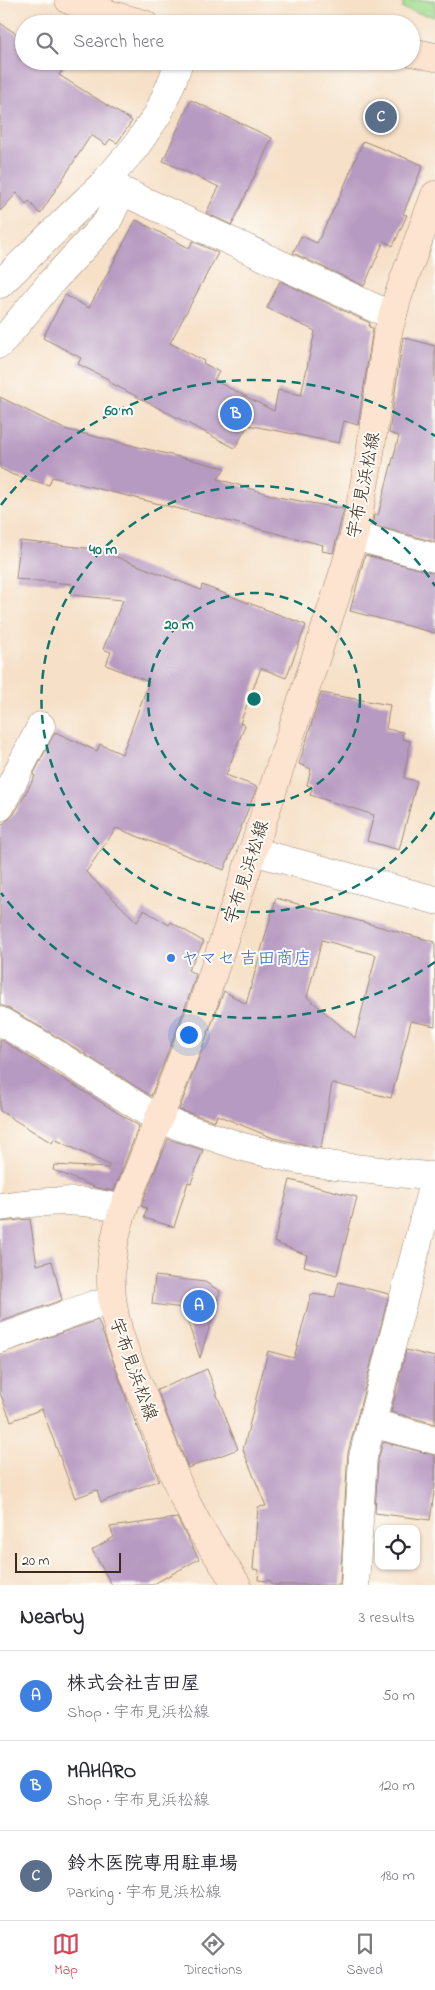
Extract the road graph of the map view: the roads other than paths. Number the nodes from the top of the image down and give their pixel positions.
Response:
1 (69, 0) edge
2 (112, 15) edge
3 (420, 54) edge
4 (435, 57) edge
5 (176, 70) edge
6 (115, 185) junction
7 (435, 195) edge
8 (0, 284) edge
9 (393, 314) junction
10 (0, 344) edge
11 (354, 536) junction
12 (435, 558) edge
13 (41, 726) dead end
14 (0, 807) edge
15 (252, 851) junction
16 (435, 900) edge
17 (0, 1021) edge
18 (158, 1119) junction
19 (435, 1176) edge
20 (0, 1207) edge
21 (123, 1210) junction
22 (112, 1303) junction
23 (0, 1339) edge
24 (371, 1423) junction
25 (435, 1440) edge
26 (237, 1585) edge
27 (355, 1585) edge

1 - 2 main road
3 - 4 main road
5 - 6 street
6 - 8 street
6 - 9 street
6 - 10 street
7 - 9 main road, 宇布見浜松線
9 - 11 main road, 宇布見浜松線
11 - 12 street
11 - 15 main road, 宇布見浜松線
13 - 14 street
15 - 16 street
15 - 18 main road, 宇布見浜松線
17 - 18 street
18 - 19 street
18 - 21 main road, 宇布見浜松線
19 - 24 street
20 - 21 street
21 - 22 main road, 宇布見浜松線
22 - 23 street
22 - 26 main road, 宇布見浜松線
24 - 25 street
24 - 27 street

